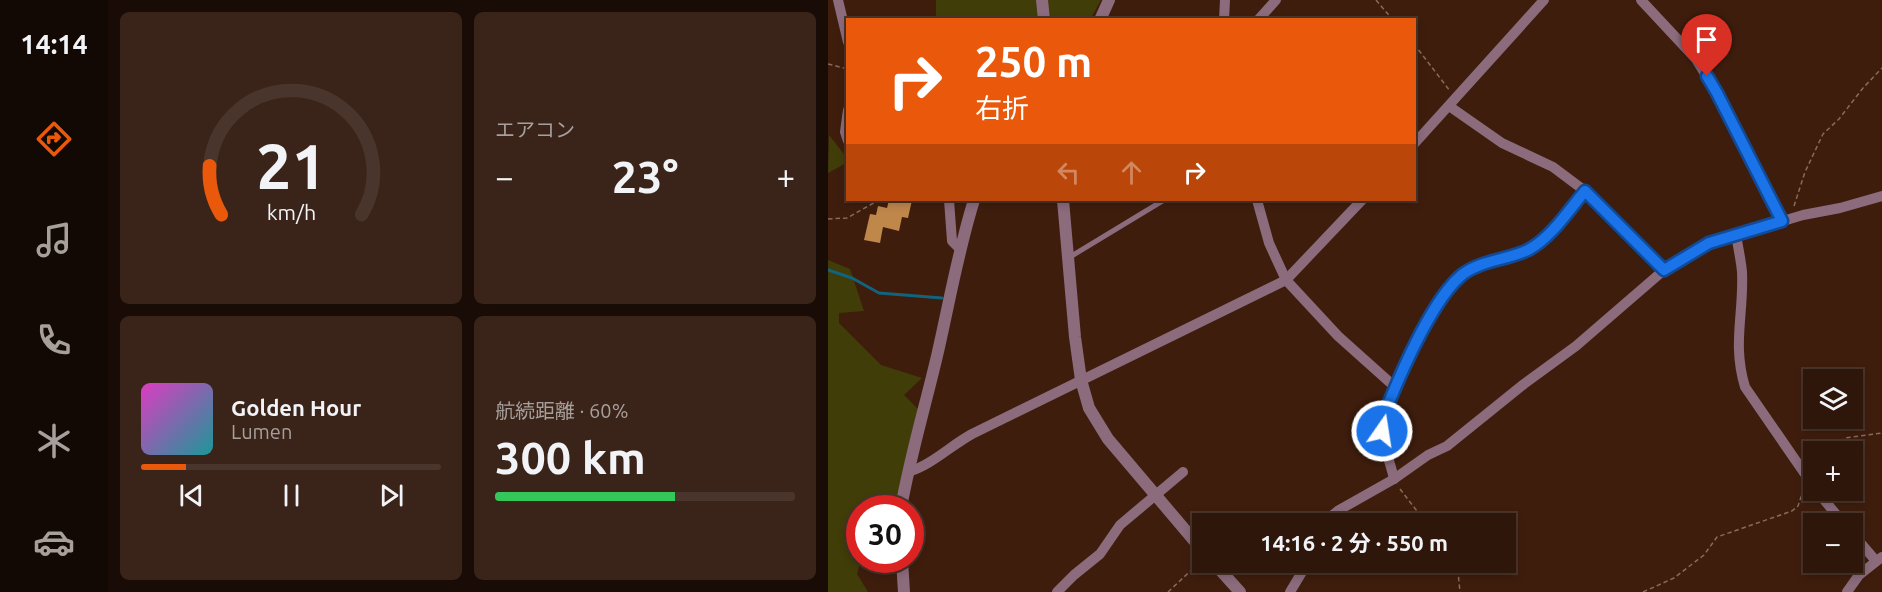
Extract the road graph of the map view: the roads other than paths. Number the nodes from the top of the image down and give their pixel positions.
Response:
1 (838, 0) edge
2 (1042, 0) edge
3 (1109, 0) edge
4 (1225, 0) edge
5 (1276, 0) edge
6 (1544, 0) edge
7 (1641, 0) edge
8 (1044, 18) edge
9 (1101, 18) edge
10 (1224, 18) edge
11 (1260, 18) edge
12 (846, 34) edge
13 (1453, 102) junction
14 (1416, 142) edge
15 (1585, 191) junction
16 (1882, 196) edge
17 (949, 201) edge
18 (974, 201) edge
19 (1063, 201) edge
20 (1162, 201) edge
21 (1257, 201) edge
22 (1361, 201) edge
23 (1782, 221) junction
24 (1736, 235) junction
25 (960, 249) junction
26 (1068, 258) junction
27 (1664, 270) junction
28 (1286, 280) junction
29 (1081, 380) junction
30 (1395, 387) junction
31 (908, 472) junction
32 (1183, 472) dead end
33 (1803, 472) edge
34 (1394, 479) junction
35 (904, 495) edge
36 (1156, 496) junction
37 (1825, 501) edge
38 (1335, 513) edge
39 (1835, 513) edge
40 (1192, 538) edge
41 (1863, 544) edge
42 (1879, 559) edge
43 (903, 573) edge
44 (1223, 573) edge
45 (1301, 573) edge
46 (904, 592) edge
47 (1057, 592) edge
48 (1239, 592) edge
49 (1290, 592) edge
50 (1847, 592) edge

1 - 12 street
2 - 8 street
3 - 9 street
4 - 10 street
5 - 11 street
6 - 13 street
7 - 23 street
13 - 14 street
13 - 15 street
15 - 27 street
15 - 30 street
16 - 23 street
17 - 25 street
18 - 25 street
19 - 26 street
20 - 26 lane
21 - 28 street
22 - 28 street
23 - 24 street
24 - 27 street
24 - 33 street
25 - 31 street
26 - 29 street
27 - 34 street
28 - 29 street
28 - 30 street
29 - 31 street
29 - 36 street
30 - 34 street
31 - 35 street
32 - 36 street
34 - 38 street
36 - 40 street
36 - 47 street
37 - 39 street
41 - 42 street
42 - 50 street
43 - 46 street
44 - 48 street
45 - 49 street

